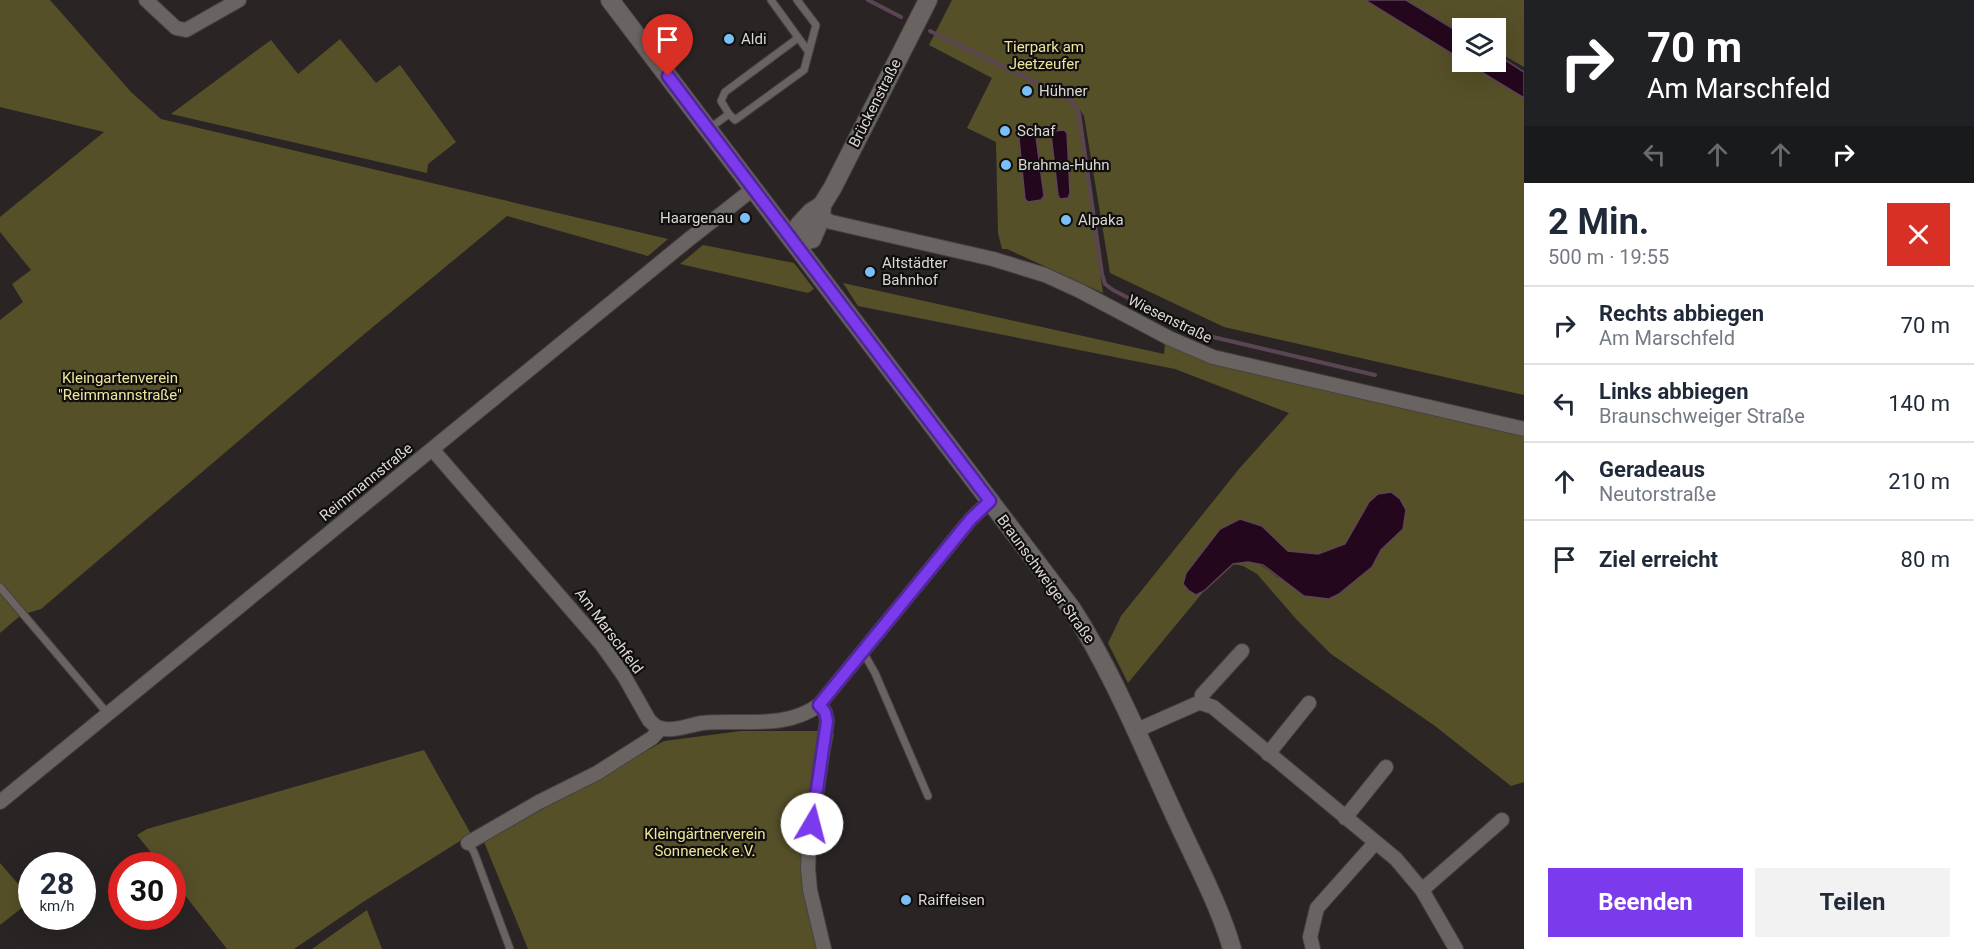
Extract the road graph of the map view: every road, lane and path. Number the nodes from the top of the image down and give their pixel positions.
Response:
1 (146, 0) edge
2 (238, 0) edge
3 (610, 0) edge
4 (771, 0) edge
5 (797, 0) edge
6 (928, 0) edge
7 (798, 38) junction
8 (808, 51) junction
9 (729, 114) junction
10 (708, 130) junction
11 (753, 189) junction
12 (818, 212) junction
13 (795, 243) junction
14 (1524, 429) edge
15 (432, 449) junction
16 (990, 501) junction
17 (0, 587) edge
18 (1242, 651) dead end
19 (863, 652) junction
20 (1201, 703) junction
21 (1309, 703) dead end
22 (819, 705) junction
23 (108, 714) junction
24 (661, 728) junction
25 (1135, 730) junction
26 (1268, 754) junction
27 (1386, 767) dead end
28 (928, 796) dead end
29 (0, 802) edge
30 (1345, 818) junction
31 (1502, 820) dead end
32 (468, 843) joint
33 (1375, 843) junction
34 (1422, 890) junction
35 (510, 949) edge
36 (824, 949) edge
37 (1232, 949) edge
38 (1313, 949) edge
39 (1456, 949) edge

1 - 2 street
3 - 10 main road, Braunschweiger Straße
4 - 7 lane
5 - 8 lane
6 - 12 main road, Brückenstraße
7 - 8 lane
7 - 9 lane
8 - 9 lane
9 - 10 lane
10 - 11 main road, Braunschweiger Straße
11 - 13 main road, Braunschweiger Straße
11 - 15 street, Reimmannstraße
12 - 13 main road, Brückenstraße
12 - 14 street, Wiesenstraße
13 - 16 main road, Braunschweiger Straße
15 - 23 street, Reimmannstraße
15 - 24 street, Am Marschfeld
16 - 19 street
16 - 25 main road, Braunschweiger Straße
17 - 23 lane
18 - 20 street
19 - 22 street
19 - 28 lane
20 - 25 street
20 - 26 street
21 - 26 street
22 - 24 street
22 - 36 street
23 - 29 street, Reimmannstraße
24 - 32 street
25 - 37 main road, Braunschweiger Straße
26 - 30 street
27 - 30 street
30 - 33 street
31 - 34 street
32 - 35 lane
33 - 34 street
33 - 38 street
34 - 39 street

